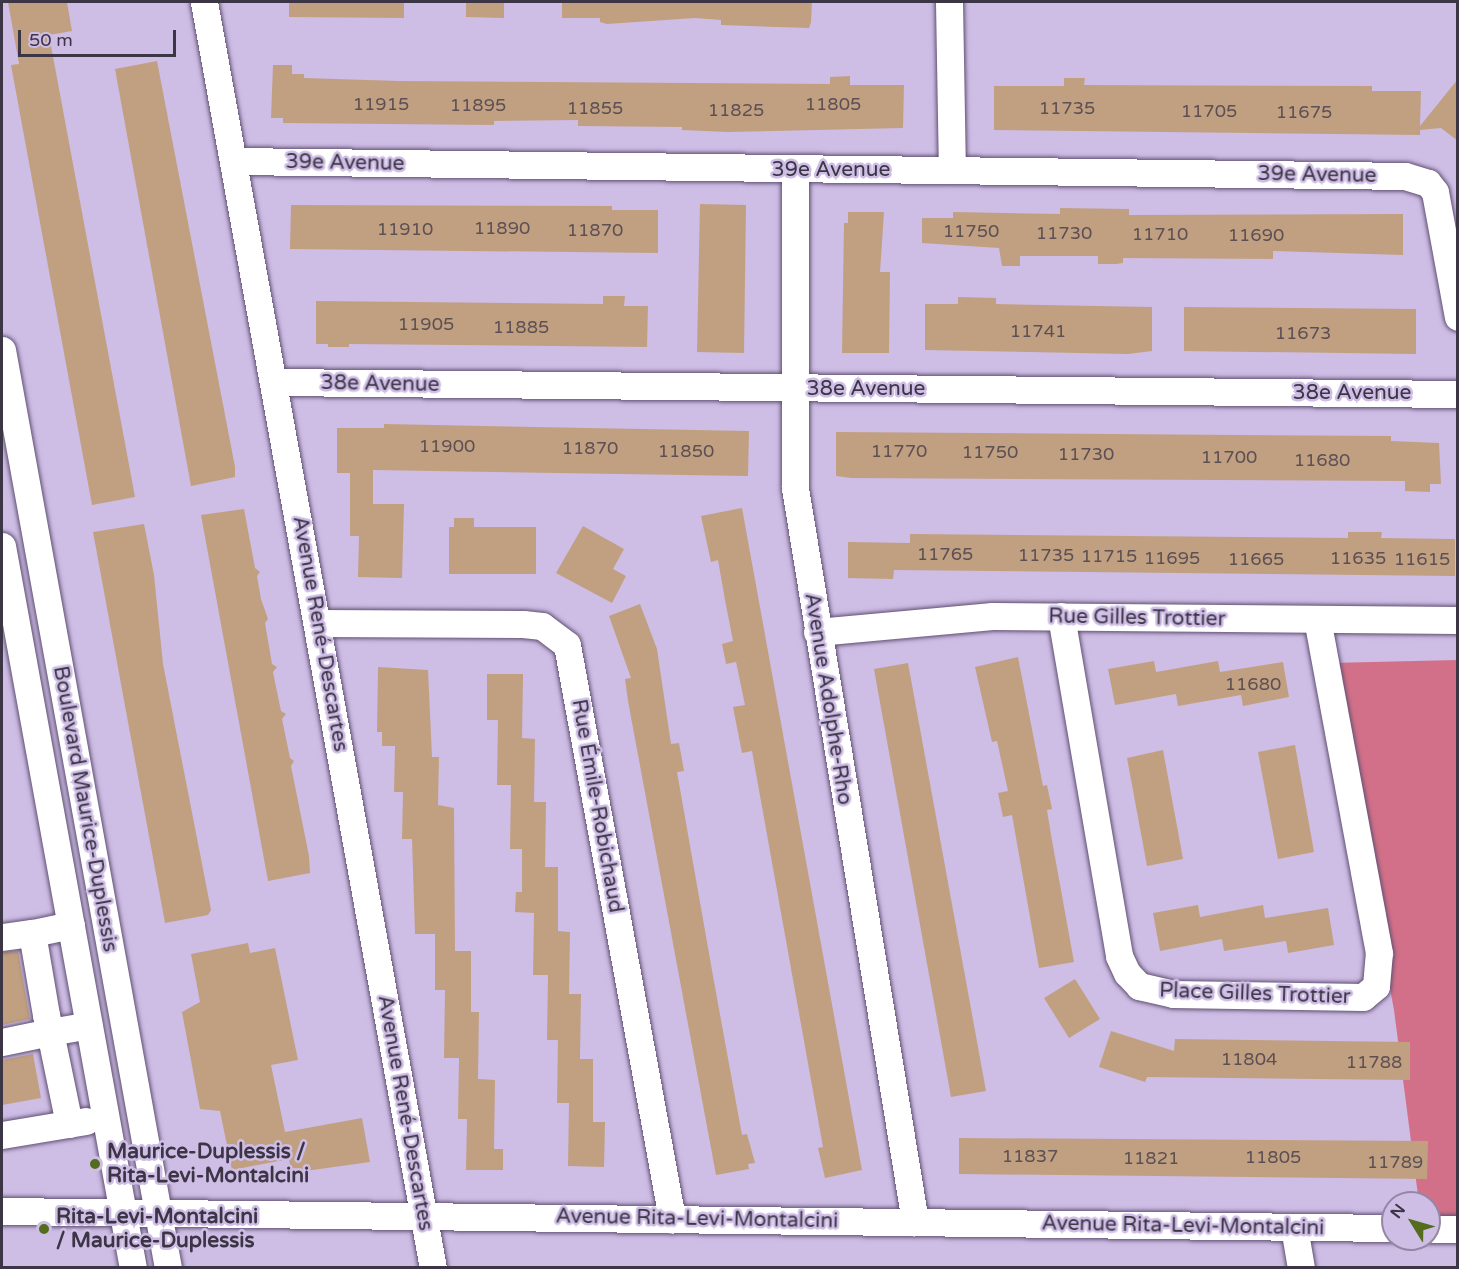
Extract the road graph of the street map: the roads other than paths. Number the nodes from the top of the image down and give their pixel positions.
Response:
1 (204, 2) edge
2 (949, 2) edge
3 (233, 161) junction
4 (952, 170) junction
5 (795, 171) junction
6 (1458, 317) edge
7 (2, 350) edge
8 (274, 382) junction
9 (797, 389) junction
10 (1458, 394) edge
11 (2, 546) edge
12 (1061, 616) junction
13 (1317, 620) junction
14 (1458, 620) edge
15 (318, 623) junction
16 (817, 632) junction
17 (70, 925) junction
18 (32, 933) junction
19 (2, 938) edge
20 (87, 1016) junction
21 (48, 1023) junction
22 (2, 1042) edge
23 (105, 1118) junction
24 (69, 1124) junction
25 (2, 1135) edge
26 (121, 1210) junction
27 (2, 1211) edge
28 (158, 1211) junction
29 (424, 1217) junction
30 (672, 1219) junction
31 (915, 1222) junction
32 (1294, 1227) junction
33 (1381, 1228) edge
34 (1441, 1229) edge
35 (1458, 1229) edge
36 (133, 1268) edge
37 (168, 1268) edge
38 (433, 1268) edge
39 (1301, 1268) edge

1 - 3 street, Avenue René-Descartes
2 - 4 street
3 - 5 street, 39e Avenue
3 - 8 street, Avenue René-Descartes
4 - 5 street, 39e Avenue
4 - 6 street, 39e Avenue
5 - 9 street, Avenue Adolphe-Rho
7 - 28 street, Boulevard Maurice-Duplessis
8 - 9 street, 38e Avenue
8 - 15 street, Avenue René-Descartes
9 - 10 street, 38e Avenue
9 - 16 street, Avenue Adolphe-Rho
11 - 17 street, Boulevard Maurice-Duplessis
12 - 13 street, Rue Gilles Trottier
12 - 13 street, Place Gilles Trottier
12 - 16 street, Rue Gilles Trottier
13 - 14 street, Rue Gilles Trottier
15 - 29 street, Avenue René-Descartes
15 - 30 street, Rue Émile-Robichaud
16 - 31 street, Avenue Adolphe-Rho
17 - 18 street
17 - 20 street, Boulevard Maurice-Duplessis
18 - 19 street
18 - 21 street
20 - 21 street
20 - 23 street, Boulevard Maurice-Duplessis
21 - 22 street
21 - 24 street
23 - 24 street
23 - 26 street, Boulevard Maurice-Duplessis
24 - 25 street
26 - 27 street, Avenue Rita-Levi-Montalcini
26 - 28 street, Avenue Rita-Levi-Montalcini
26 - 36 street, Boulevard Maurice-Duplessis
28 - 29 street, Avenue Rita-Levi-Montalcini
28 - 37 street, Boulevard Maurice-Duplessis
29 - 30 street, Avenue Rita-Levi-Montalcini
29 - 38 street, Avenue René-Descartes
30 - 31 street, Avenue Rita-Levi-Montalcini
31 - 32 street, Avenue Rita-Levi-Montalcini
32 - 33 street, Avenue Rita-Levi-Montalcini
32 - 39 street
34 - 35 street

